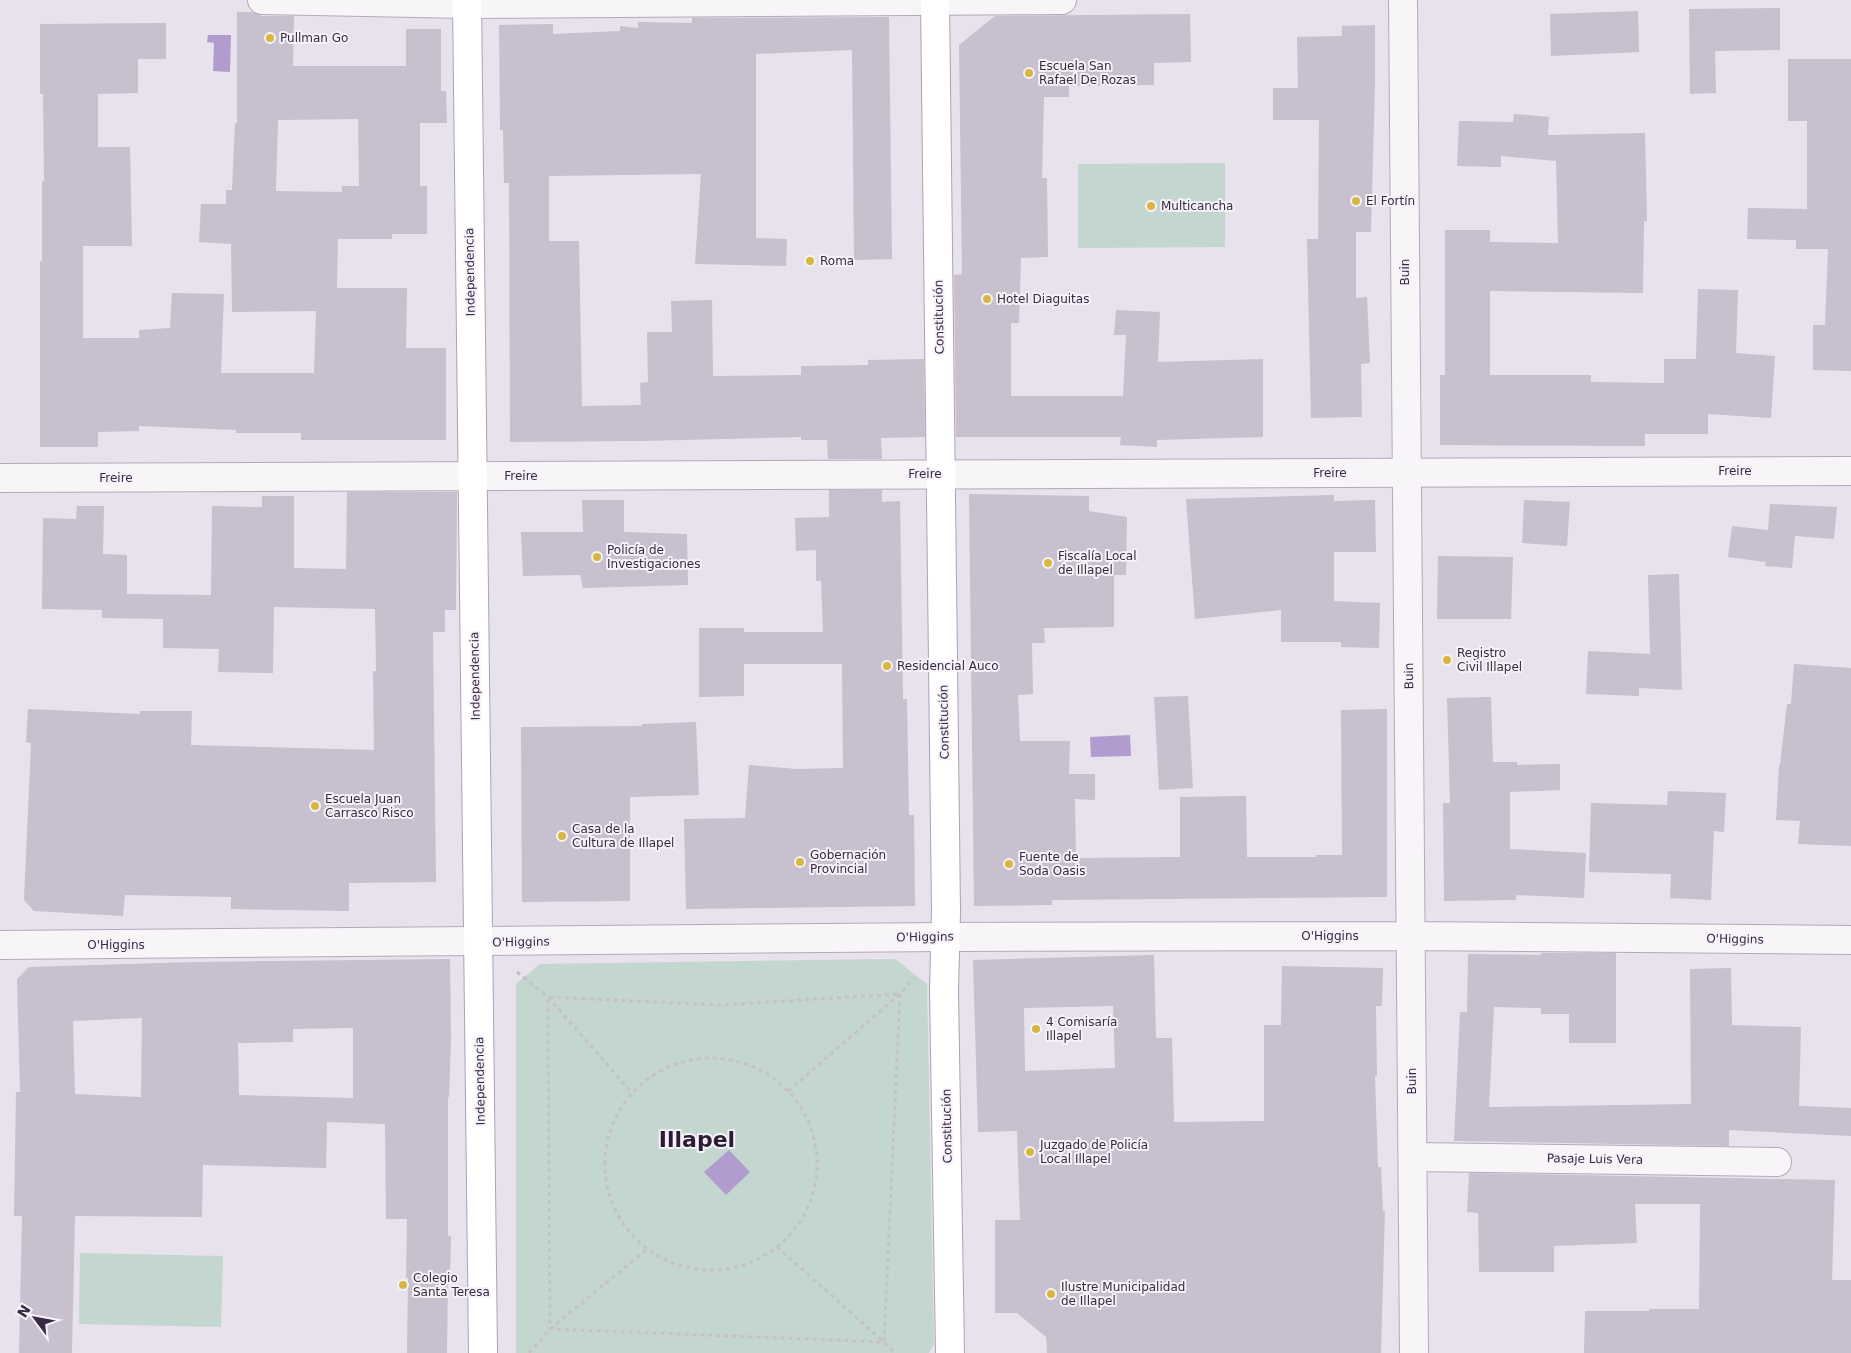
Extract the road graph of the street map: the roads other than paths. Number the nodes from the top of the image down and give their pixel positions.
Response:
1 (262, 0) edge
2 (935, 0) edge
3 (1062, 0) edge
4 (1402, 0) edge
5 (467, 2) edge
6 (1851, 471) edge
7 (1406, 473) junction
8 (942, 474) junction
9 (473, 476) junction
10 (0, 478) edge
11 (1411, 936) junction
12 (946, 937) junction
13 (1851, 940) edge
14 (478, 942) junction
15 (0, 946) edge
16 (1413, 1157) junction
17 (1777, 1162) dead end
18 (484, 1353) edge
19 (950, 1353) edge
20 (1414, 1353) edge

1 - 5 street
2 - 3 street
2 - 5 street
2 - 8 main road, Constitución
4 - 7 street, Buin
5 - 9 main road, Independencia
6 - 7 street, Freire
7 - 8 street, Freire
7 - 11 street, Buin
8 - 9 street, Freire
8 - 12 main road, Constitución
9 - 10 street, Freire
9 - 14 main road, Independencia
11 - 12 street, O'Higgins
11 - 13 street, O'Higgins
11 - 16 street, Buin
12 - 14 street, O'Higgins
12 - 19 main road, Constitución
14 - 15 street, O'Higgins
14 - 18 main road, Independencia
16 - 17 street, Pasaje Luis Vera
16 - 20 street, Buin

